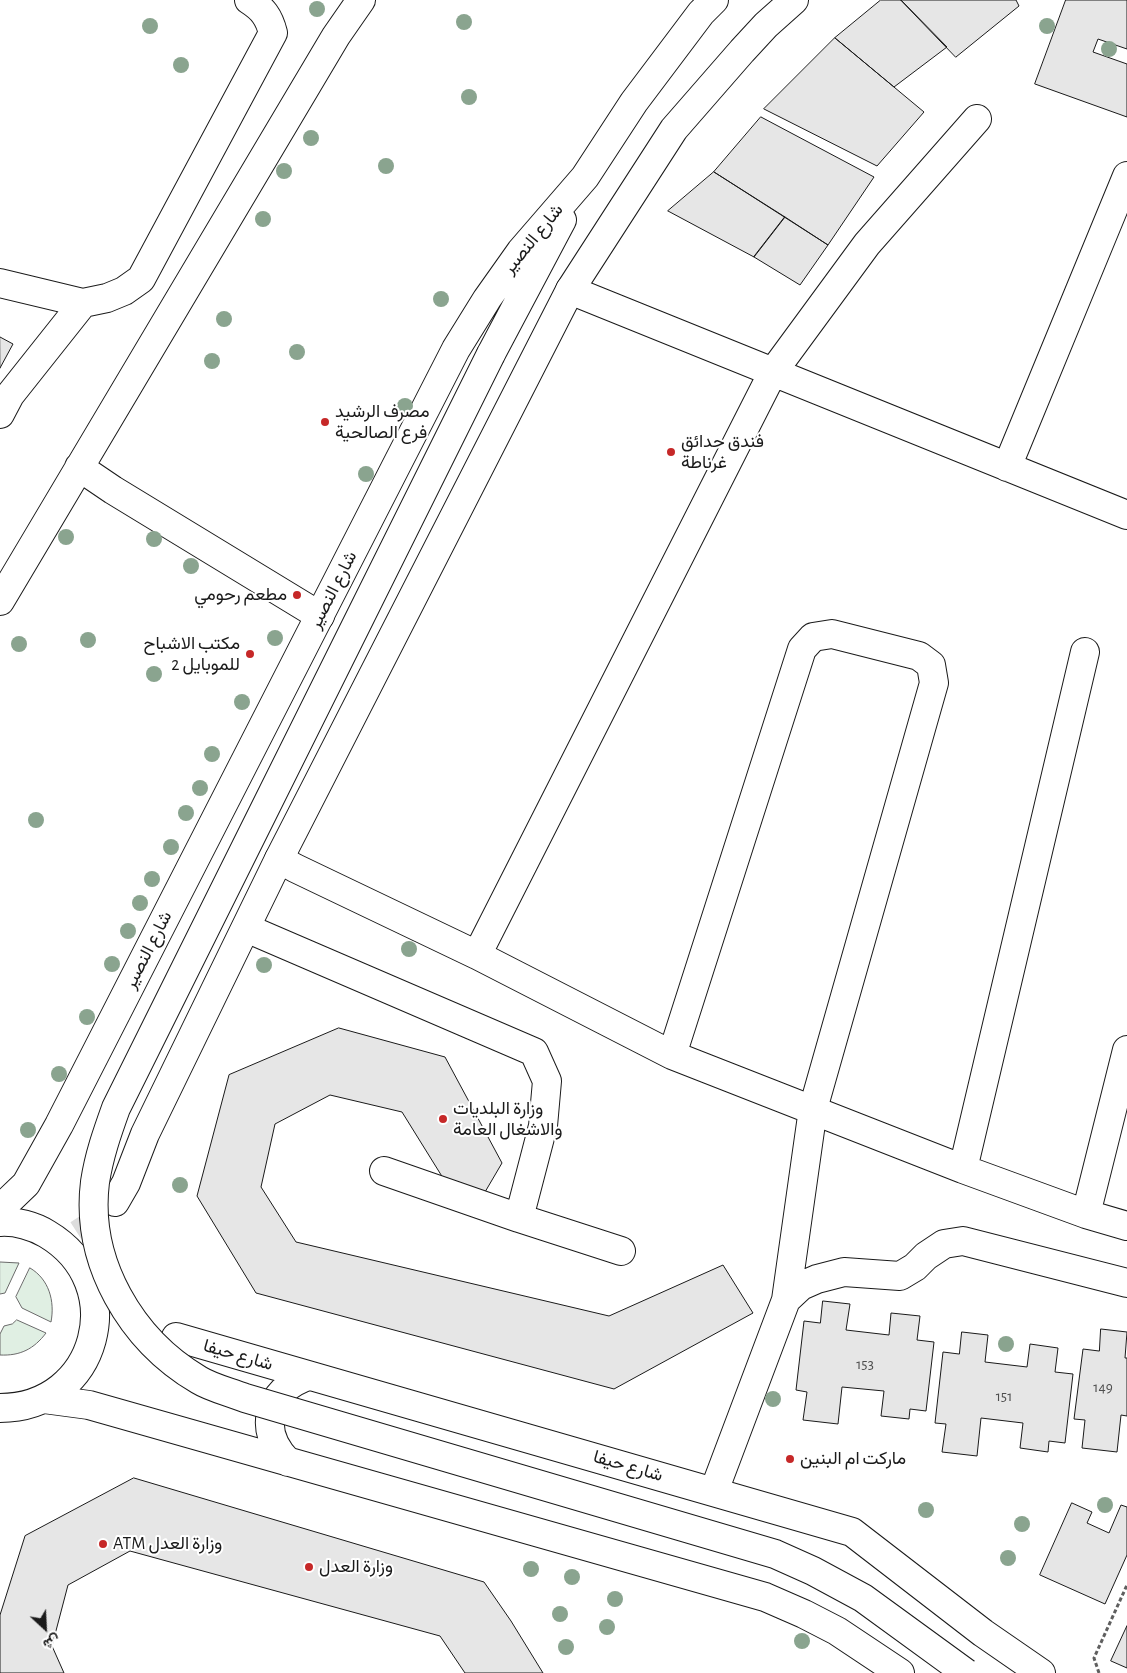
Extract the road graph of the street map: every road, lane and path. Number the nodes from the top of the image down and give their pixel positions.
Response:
1 (248, 0) edge
2 (361, 0) edge
3 (714, 0) edge
4 (794, 0) edge
5 (977, 120) dead end
6 (1127, 176) edge
7 (585, 177) junction
8 (0, 283) edge
9 (570, 290) junction
10 (83, 304) junction
11 (773, 372) junction
12 (0, 414) edge
13 (79, 467) junction
14 (1007, 467) junction
15 (1127, 515) edge
16 (0, 601) edge
17 (320, 616) junction
18 (1085, 652) dead end
19 (287, 864) junction
20 (246, 928) junction
21 (477, 955) junction
22 (1127, 1050) edge
23 (672, 1055) junction
24 (813, 1109) junction
25 (963, 1169) junction
26 (384, 1171) dead end
27 (115, 1202) tunnel mouth
28 (0, 1209) edge
29 (1086, 1214) junction
30 (519, 1218) junction
31 (0, 1222) edge
32 (1127, 1226) edge
33 (622, 1251) dead end
34 (1127, 1283) edge
35 (786, 1300) junction
36 (176, 1337) dead end
37 (308, 1376) junction
38 (44, 1399) junction
39 (5, 1411) edge
40 (288, 1462) junction
41 (714, 1491) junction
42 (1127, 1585) edge
43 (900, 1673) edge
44 (966, 1673) edge
45 (1042, 1673) edge
46 (1098, 1673) edge

1 - 10 main road
2 - 13 main road
3 - 7 main road, شارع النصیر
4 - 9 main road
5 - 11 main road
6 - 14 main road
7 - 17 main road, شارع النصیر
7 - 44 main road, bridge
8 - 10 main road
9 - 11 main road
9 - 19 main road
10 - 12 main road
11 - 14 main road
11 - 21 main road
13 - 16 main road
13 - 17 main road
14 - 15 main road
17 - 28 main road, شارع النصیر
18 - 25 main road
19 - 20 main road
19 - 21 main road
20 - 27 main road
20 - 30 main road
21 - 23 main road
22 - 29 main road
23 - 24 main road
23 - 24 main road
24 - 25 main road
24 - 35 main road
25 - 29 main road
26 - 30 main road
29 - 32 main road
30 - 33 main road
31 - 38 main road
34 - 35 main road
35 - 41 main road
36 - 37 main road, شارع حيفا
37 - 40 main road
37 - 41 main road, شارع حيفا
38 - 39 main road
38 - 40 main road
40 - 43 main road
41 - 45 main road, شارع حيفا
42 - 46 path

